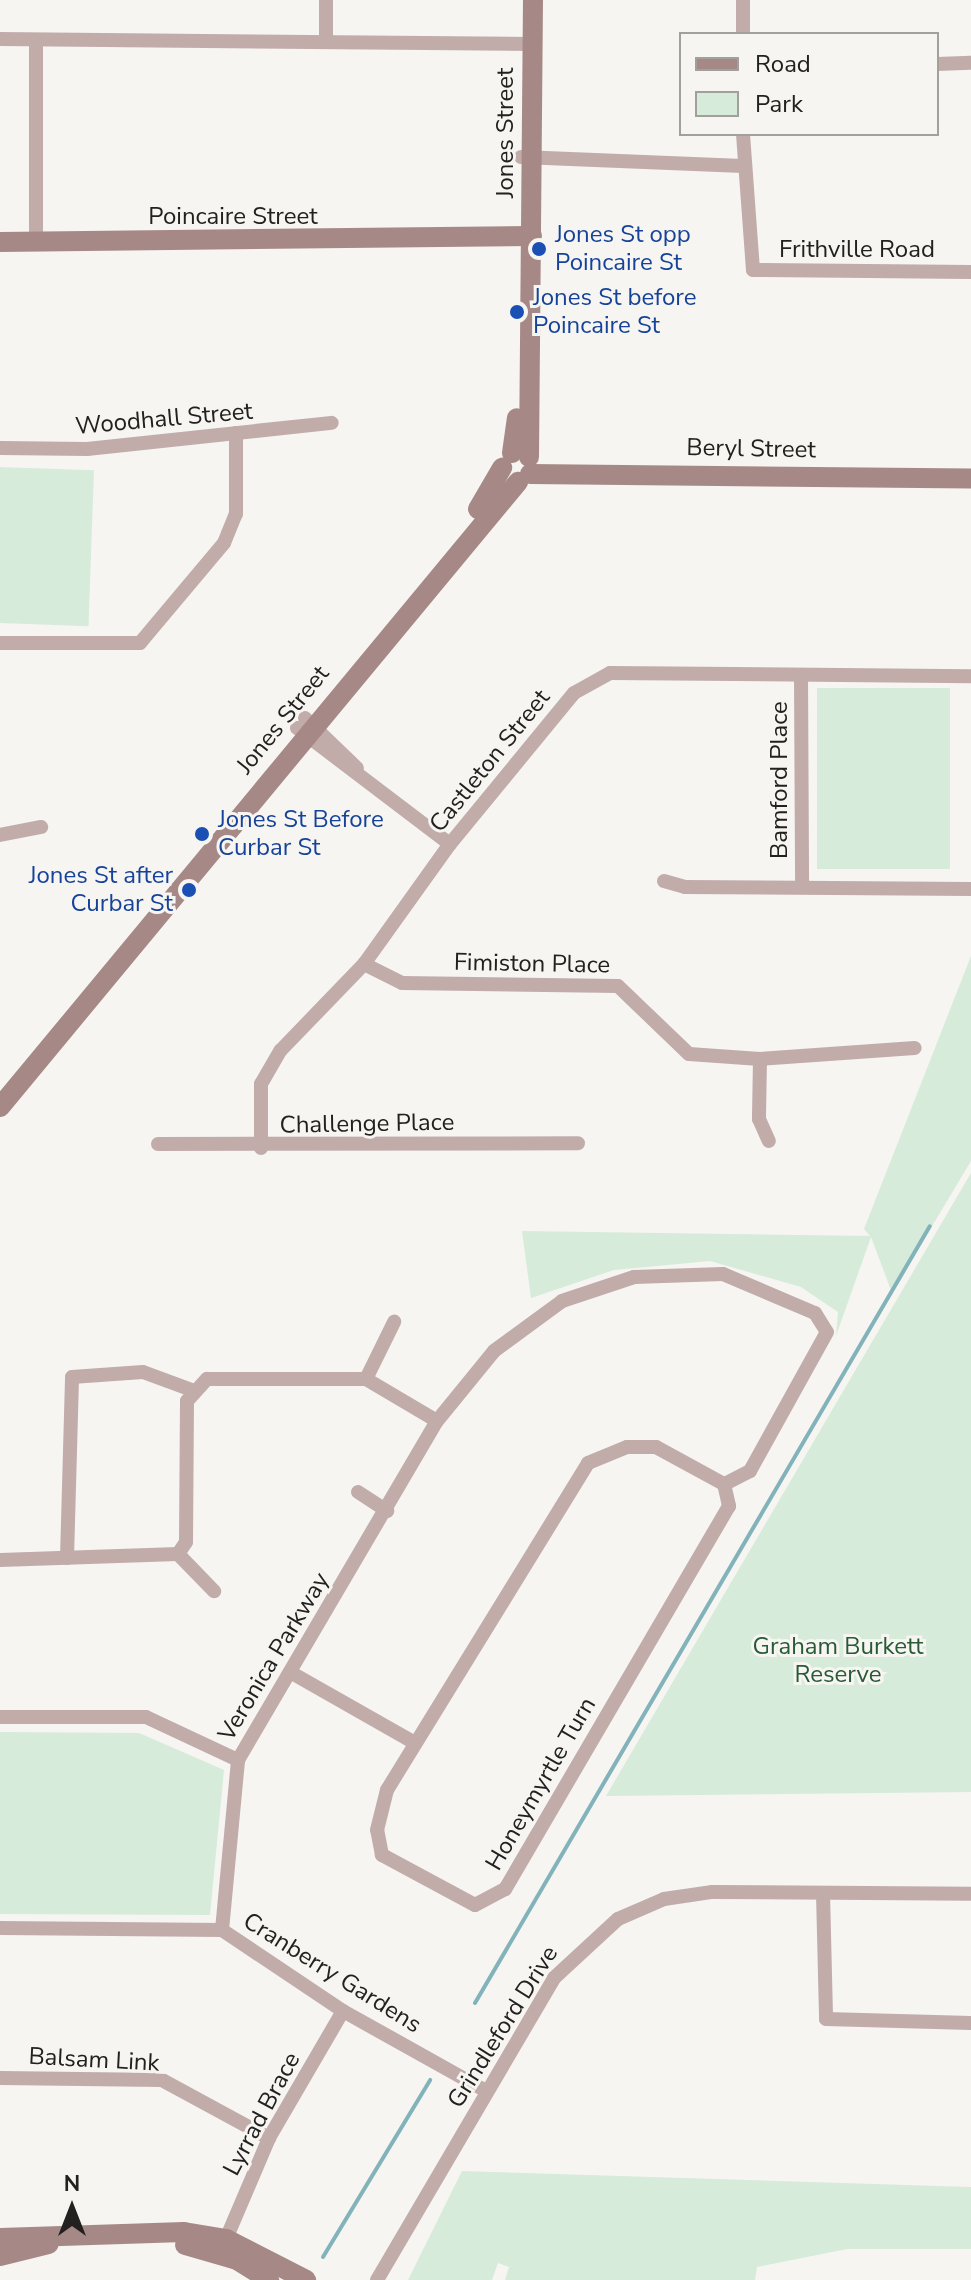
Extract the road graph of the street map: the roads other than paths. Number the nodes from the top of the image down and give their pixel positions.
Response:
1 (326, 0) edge
2 (522, 0) edge
3 (533, 0) edge
4 (743, 0) edge
5 (743, 32) edge
6 (0, 39) edge
7 (326, 39) junction
8 (36, 40) junction
9 (527, 40) junction
10 (971, 63) edge
11 (939, 64) edge
12 (743, 136) edge
13 (527, 163) junction
14 (743, 166) junction
15 (527, 241) junction
16 (0, 242) edge
17 (36, 242) junction
18 (971, 272) edge
19 (332, 423) dead end
20 (236, 433) junction
21 (0, 448) edge
22 (518, 467) junction
23 (971, 479) edge
24 (0, 643) edge
25 (801, 675) junction
26 (971, 676) edge
27 (305, 726) junction
28 (41, 827) dead end
29 (0, 835) edge
30 (450, 844) junction
31 (664, 881) dead end
32 (802, 886) junction
33 (971, 889) edge
34 (364, 964) junction
35 (915, 1048) dead end
36 (760, 1059) junction
37 (0, 1089) edge
38 (0, 1107) edge
39 (769, 1141) dead end
40 (578, 1143) dead end
41 (158, 1144) dead end
42 (261, 1148) junction
43 (394, 1322) dead end
44 (366, 1379) junction
45 (192, 1390) junction
46 (437, 1421) junction
47 (724, 1484) junction
48 (358, 1492) dead end
49 (387, 1511) junction
50 (178, 1554) junction
51 (67, 1558) junction
52 (0, 1560) edge
53 (214, 1591) dead end
54 (290, 1672) junction
55 (0, 1717) edge
56 (415, 1743) junction
57 (238, 1760) junction
58 (823, 1893) junction
59 (971, 1894) edge
60 (0, 1928) edge
61 (222, 1930) junction
62 (343, 2011) junction
63 (971, 2023) edge
64 (0, 2078) edge
65 (486, 2091) junction
66 (269, 2138) junction
67 (0, 2238) edge
68 (226, 2239) junction
69 (0, 2256) edge
70 (256, 2277) edge
71 (381, 2278) edge
72 (306, 2280) edge

1 - 7 street
2 - 9 street, Jones Street
3 - 9 street, Jones Street
4 - 5 street
6 - 8 street
7 - 8 street
7 - 9 street
8 - 17 street
9 - 13 street, Jones Street
10 - 11 street
12 - 14 street
13 - 14 street
13 - 15 street, Jones Street
14 - 18 street, Frithville Road
15 - 17 street, Poincaire Street
15 - 22 street, Jones Street
16 - 17 street, Poincaire Street
19 - 20 street, Woodhall Street
20 - 21 street, Woodhall Street
20 - 24 street
22 - 23 street, Beryl Street
22 - 27 street, Jones Street
25 - 26 street, Castleton Street
25 - 30 street, Castleton Street
25 - 32 street, Bamford Place
27 - 30 street
27 - 37 street, Jones Street
27 - 38 street, Jones Street
28 - 29 street
30 - 34 street, Castleton Street
31 - 32 street, Bamford Place
32 - 33 street, Bamford Place
34 - 36 street, Fimiston Place
34 - 42 street, Castleton Street
35 - 36 street, Fimiston Place
36 - 39 street
40 - 42 street, Challenge Place
41 - 42 street, Challenge Place
43 - 44 street
44 - 45 street
44 - 46 street
45 - 50 street
45 - 51 street
46 - 47 street, Veronica Parkway
46 - 49 street, Veronica Parkway
47 - 56 street, Honeymyrtle Turn
47 - 56 street, Honeymyrtle Turn
48 - 49 street
49 - 54 street, Veronica Parkway
50 - 51 street
50 - 53 street
51 - 52 street
54 - 56 street
54 - 57 street, Veronica Parkway
55 - 57 street
57 - 61 street, Veronica Parkway
58 - 59 street, Grindleford Drive
58 - 63 street
58 - 65 street, Grindleford Drive
60 - 61 street, Cranberry Gardens
61 - 62 street, Cranberry Gardens
62 - 65 street, Cranberry Gardens
62 - 66 street, Lyrrad Brace
64 - 66 street, Balsam Link
65 - 71 street, Grindleford Drive
66 - 68 street, Lyrrad Brace
67 - 68 street
68 - 72 street
69 - 70 street

